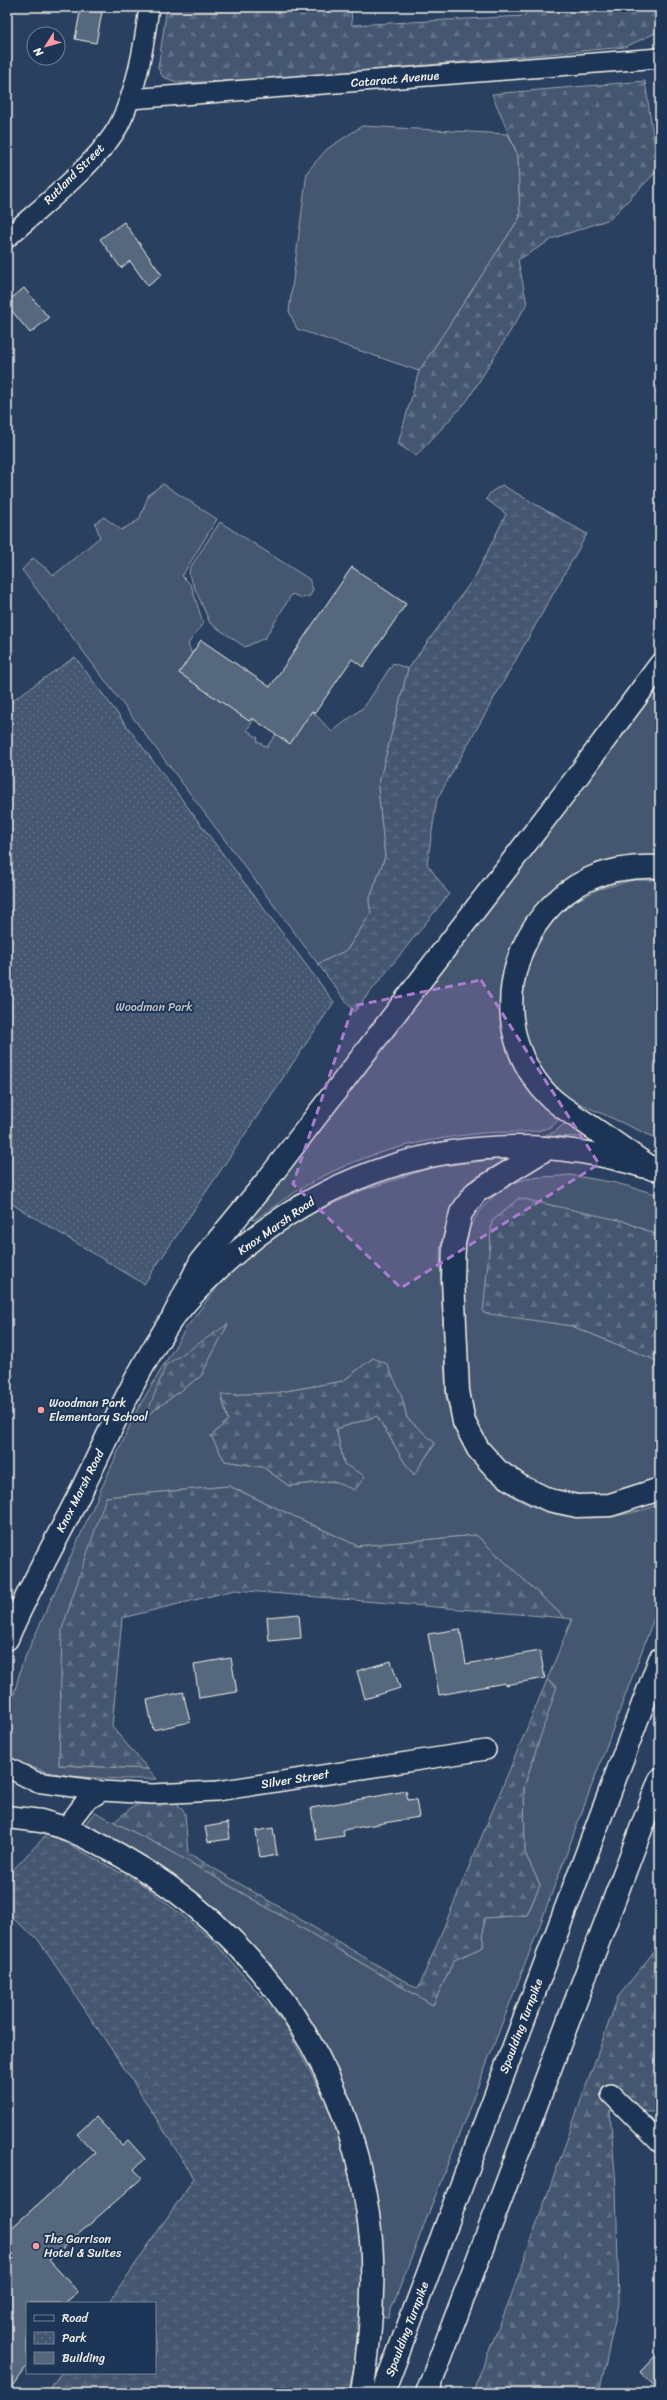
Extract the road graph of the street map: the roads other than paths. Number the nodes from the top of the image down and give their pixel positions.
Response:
1 (149, 7) edge
2 (660, 58) edge
3 (130, 99) junction
4 (7, 238) edge
5 (660, 665) edge
6 (660, 867) edge
7 (546, 1149) junction
8 (656, 1170) edge
9 (174, 1315) junction
10 (660, 1488) edge
11 (7, 1639) edge
12 (660, 1659) edge
13 (486, 1750) dead end
14 (7, 1767) edge
15 (658, 1787) edge
16 (102, 1792) junction
17 (7, 1817) edge
18 (66, 1828) junction
19 (611, 2094) dead end
20 (660, 2143) edge
21 (362, 2393) edge
22 (383, 2393) edge
23 (427, 2393) edge

1 - 3 street, Rutland Street
2 - 3 street, Cataract Avenue
3 - 4 street, Rutland Street
5 - 9 main road
6 - 8 main road
7 - 8 main road, Knox Marsh Road
7 - 9 main road, Knox Marsh Road
7 - 10 main road
9 - 11 main road, Knox Marsh Road
12 - 22 main road, Spaulding Turnpike
13 - 16 street, Silver Street
14 - 16 street, Silver Street
15 - 23 main road
16 - 18 street
17 - 18 main road
18 - 21 main road
19 - 20 street

